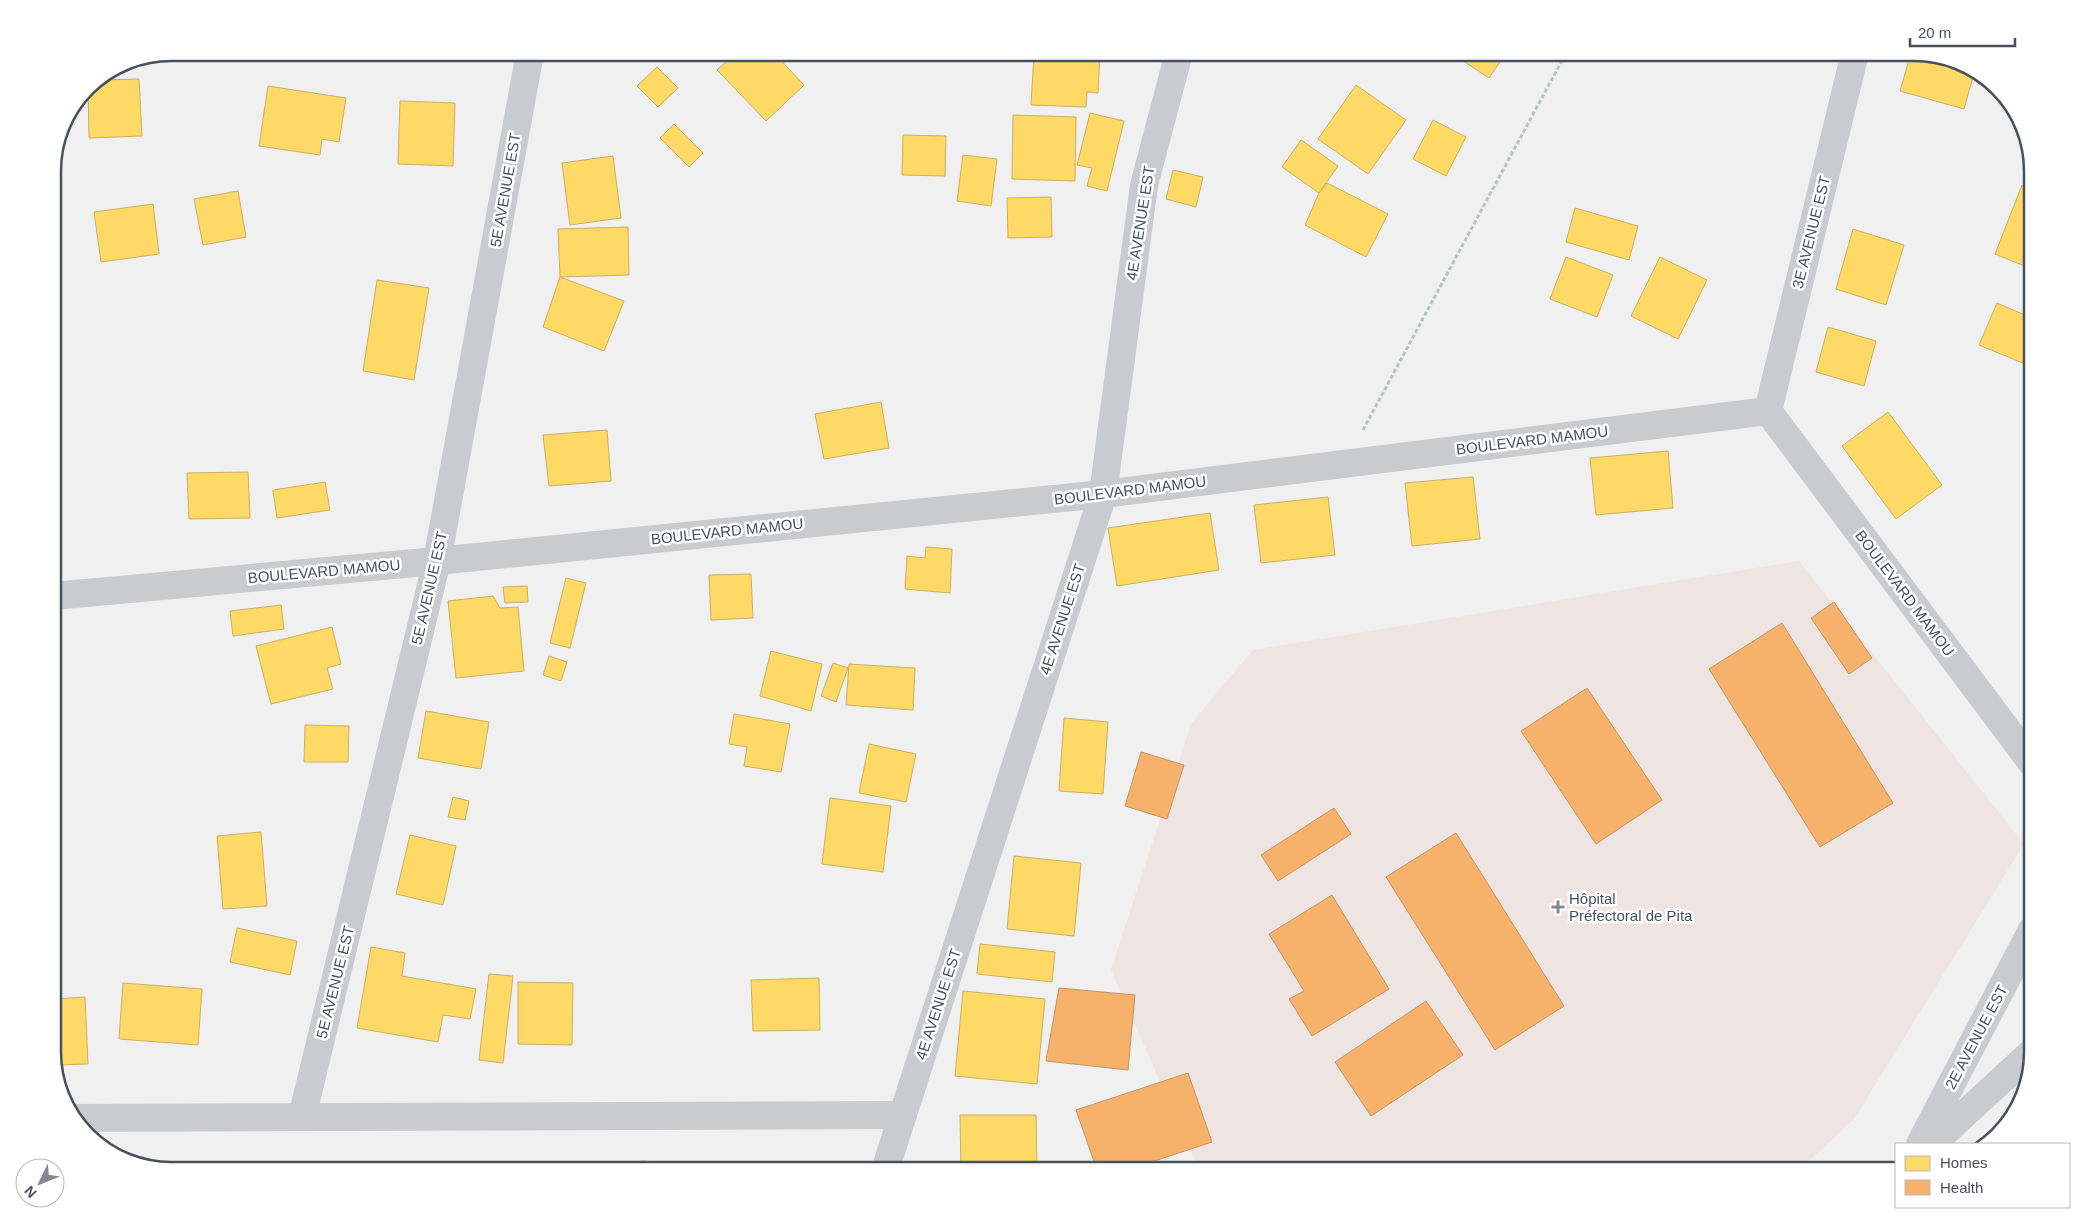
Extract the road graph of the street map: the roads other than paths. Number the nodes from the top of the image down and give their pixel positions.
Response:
1 (528, 61) edge
2 (1177, 61) edge
3 (1853, 61) edge
4 (1768, 410) junction
5 (1103, 494) junction
6 (437, 561) junction
7 (61, 595) edge
8 (2024, 752) edge
9 (2024, 945) edge
10 (2023, 1060) edge
11 (903, 1115) junction
12 (302, 1117) junction
13 (83, 1118) edge
14 (1921, 1143) edge
15 (1933, 1143) edge
16 (888, 1162) edge

1 - 6 street, 5E AVENUE EST
2 - 5 street, 4E AVENUE EST
3 - 4 street, 3E AVENUE EST
4 - 5 street, BOULEVARD MAMOU
4 - 8 street, BOULEVARD MAMOU
5 - 6 street, BOULEVARD MAMOU
5 - 11 street, 4E AVENUE EST
6 - 7 street, BOULEVARD MAMOU
6 - 12 street, 5E AVENUE EST
9 - 14 street, 2E AVENUE EST
10 - 15 street
11 - 12 street
11 - 16 street, 4E AVENUE EST
12 - 13 street

